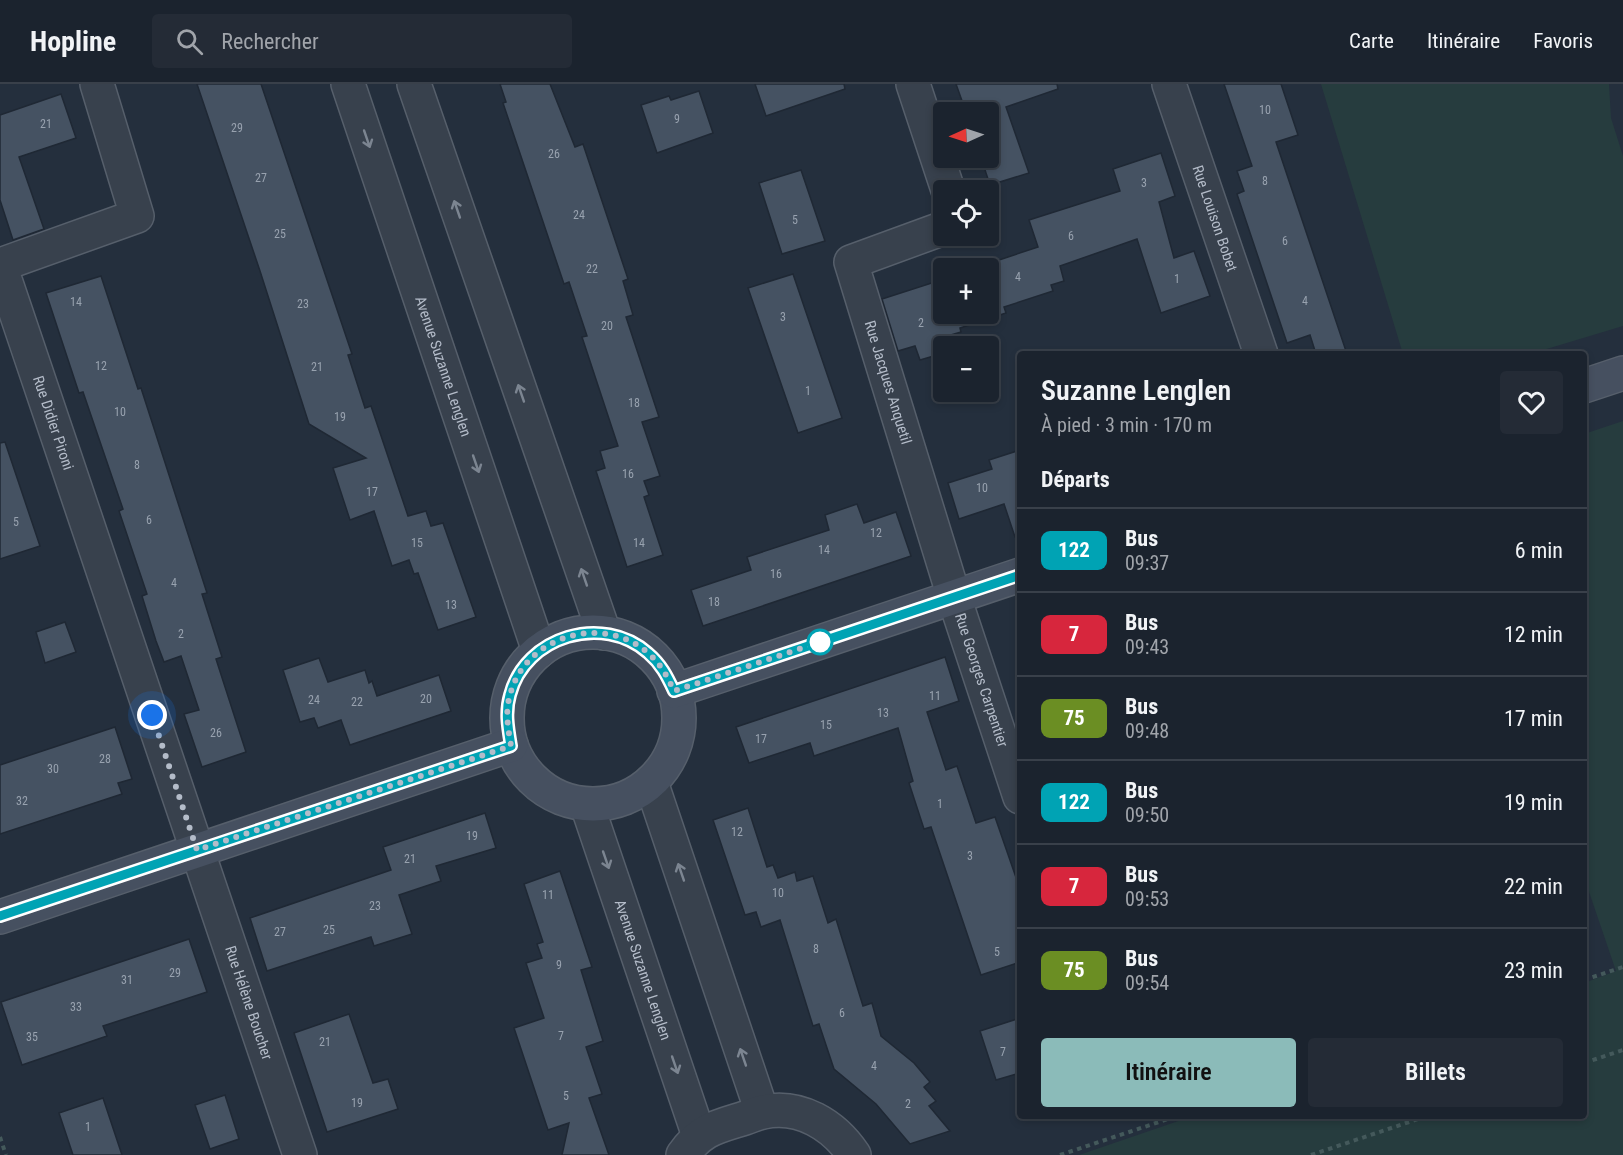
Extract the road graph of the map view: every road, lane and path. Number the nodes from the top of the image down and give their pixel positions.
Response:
1 (97, 84) edge
2 (348, 84) edge
3 (414, 84) edge
4 (913, 84) edge
5 (1169, 84) edge
6 (945, 180) edge
7 (933, 232) edge
8 (1260, 351) edge
9 (1623, 373) edge
10 (1587, 385) edge
11 (1017, 576) edge
12 (954, 597) junction
13 (604, 633) junction
14 (538, 651) junction
15 (674, 691) junction
16 (511, 746) junction
17 (651, 782) junction
18 (1017, 788) edge
19 (587, 805) junction
20 (197, 850) junction
21 (0, 916) edge
22 (1623, 967) edge
23 (1587, 979) edge
24 (1623, 1050) edge
25 (1587, 1062) edge
26 (762, 1112) junction
27 (1168, 1119) edge
28 (1418, 1119) edge
29 (0, 1137) edge
30 (691, 1145) edge
31 (6, 1155) edge
32 (300, 1155) edge
33 (854, 1155) edge
34 (1060, 1155) edge
35 (1311, 1155) edge

1 - 20 street, Rue Didier Pironi
2 -> 14 street, Avenue Suzanne Lenglen
13 -> 3 street
4 - 6 street
5 - 8 street, Rue Louison Bobet
7 - 12 street, Rue Jacques Anquetil
9 - 10 street
11 - 12 street
12 - 15 street
12 - 18 street, Rue Georges Carpentier
13 - 14 street
13 - 15 street
14 - 16 street
15 - 17 street
16 - 19 street
16 - 20 street
17 - 19 street
26 -> 17 street
19 -> 30 street, Avenue Suzanne Lenglen
20 - 21 street
20 - 32 street, Rue Hélène Boucher
22 - 23 path
24 - 25 path
26 - 30 street, Avenue Suzanne Lenglen
26 - 33 street, Avenue Suzanne Lenglen
27 - 34 path
28 - 35 path
29 - 31 path

